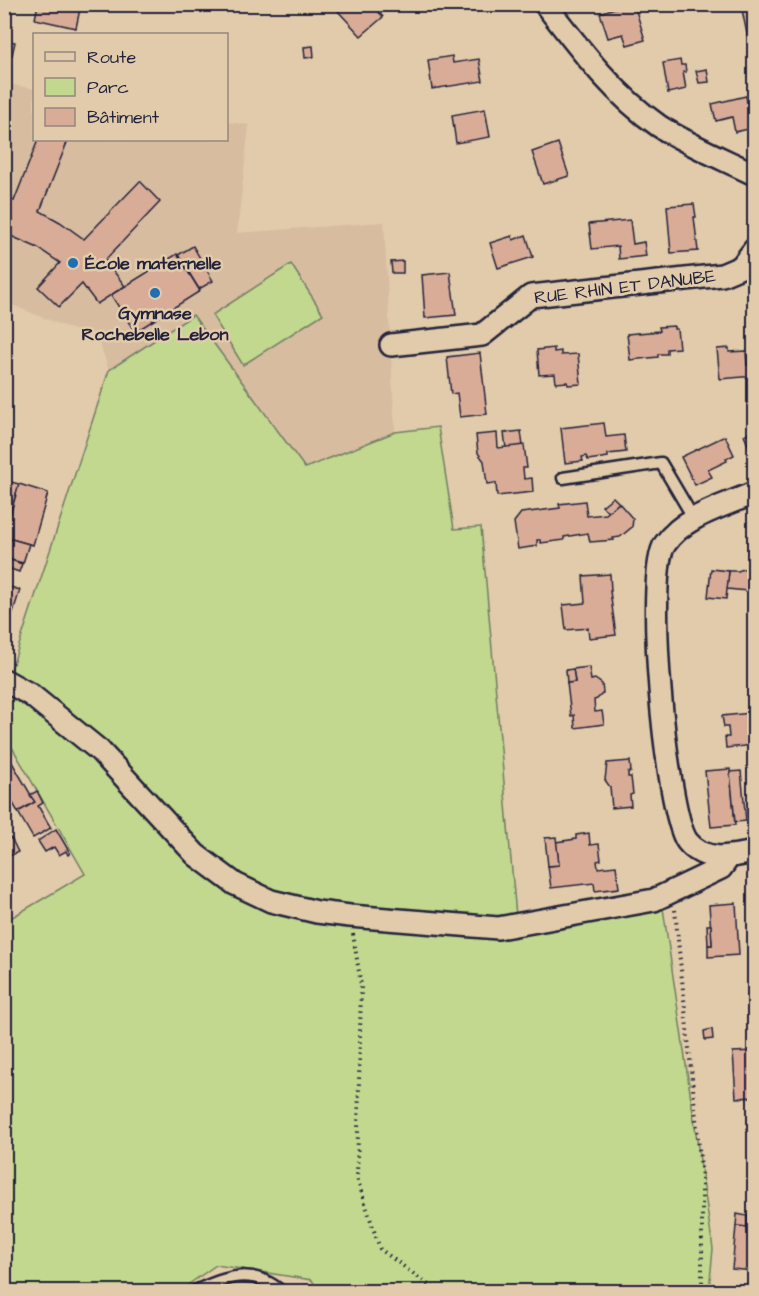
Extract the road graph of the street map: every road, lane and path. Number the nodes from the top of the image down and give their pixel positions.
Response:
1 (545, 4) edge
2 (754, 174) edge
3 (754, 250) edge
4 (748, 273) edge
5 (391, 345) dead end
6 (563, 478) dead end
7 (754, 494) edge
8 (694, 519) junction
9 (4, 680) edge
10 (754, 852) edge
11 (729, 857) junction
12 (673, 891) junction
13 (350, 916) junction
14 (193, 1292) edge
15 (282, 1292) edge
16 (438, 1292) edge
17 (702, 1292) edge

1 - 2 street
3 - 4 street, RUE RHIN ET DANUBE
4 - 5 street, RUE RHIN ET DANUBE
6 - 8 lane
7 - 8 street
8 - 11 street
9 - 13 street
10 - 11 street
11 - 12 street
12 - 13 street
12 - 17 path
13 - 16 path
14 - 15 lane

